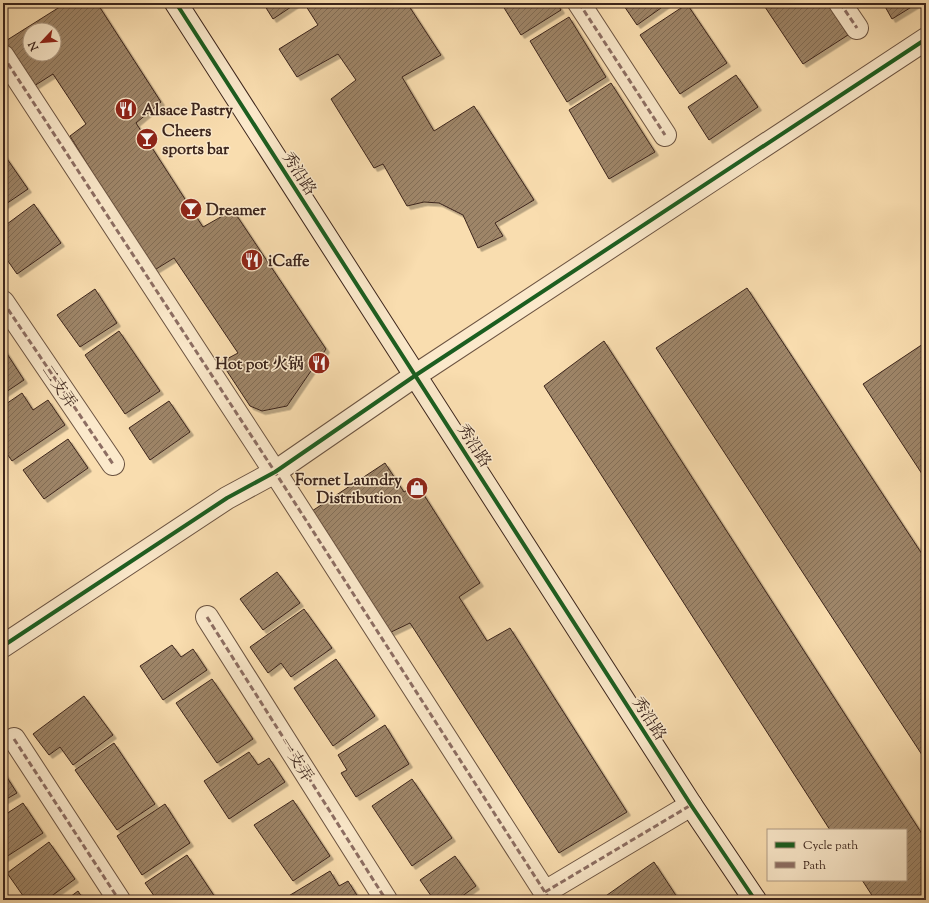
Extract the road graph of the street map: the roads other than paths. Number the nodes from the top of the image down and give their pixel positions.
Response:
1 (176, 3) edge
2 (579, 3) edge
3 (840, 3) edge
4 (857, 28) dead end
5 (926, 39) edge
6 (3, 56) edge
7 (666, 135) dead end
8 (4, 306) edge
9 (416, 375) junction
10 (113, 464) dead end
11 (275, 472) junction
12 (207, 617) dead end
13 (3, 646) edge
14 (14, 739) dead end
15 (691, 805) junction
16 (548, 896) edge
17 (119, 900) edge
18 (386, 900) edge
19 (755, 900) edge

1 - 9 street, 秀沿路
2 - 7 street
3 - 4 street
5 - 9 street
6 - 11 street
8 - 10 street, 二支弄
9 - 11 street
9 - 15 street, 秀沿路
11 - 13 street
11 - 16 street
12 - 18 street, 一支弄
14 - 17 street
15 - 16 street
15 - 19 street, 秀沿路

